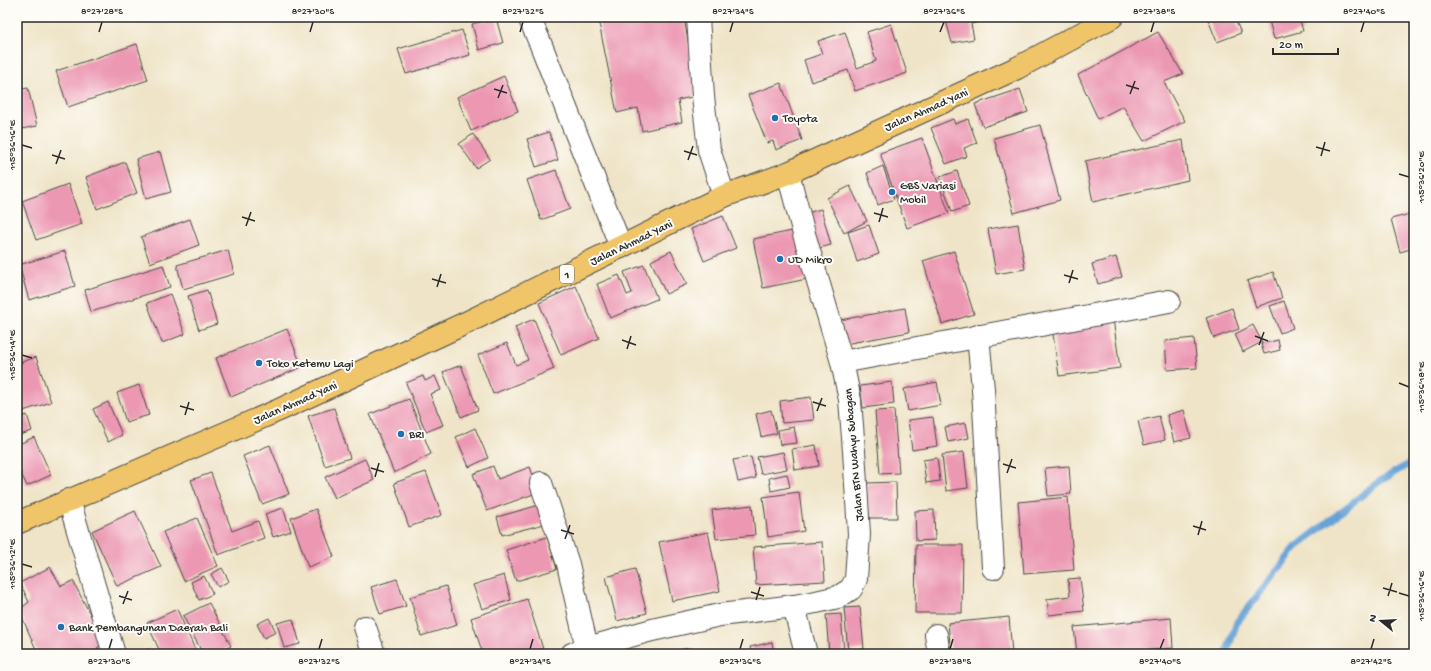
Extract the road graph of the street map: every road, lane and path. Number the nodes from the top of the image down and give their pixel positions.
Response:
1 (529, 17) edge
2 (698, 17) edge
3 (1112, 17) edge
4 (788, 173) junction
5 (724, 196) junction
6 (621, 247) junction
7 (1169, 301) dead end
8 (978, 336) junction
9 (842, 362) junction
10 (541, 483) dead end
11 (69, 500) junction
12 (17, 523) edge
13 (993, 568) dead end
14 (794, 606) junction
15 (365, 627) dead end
16 (580, 651) edge
17 (114, 654) edge
18 (374, 654) edge
19 (806, 654) edge

1 - 6 street
2 - 5 street
3 - 4 highway, Jalan Ahmad Yani / 1
4 - 5 highway, Jalan Ahmad Yani / 1
4 - 9 street, Jalan BTN Wahyu Subagan
5 - 6 highway, Jalan Ahmad Yani / 1
6 - 11 highway, Jalan Ahmad Yani / 1
7 - 8 street
8 - 9 street
8 - 13 street
9 - 14 street, Jalan BTN Wahyu Subagan
10 - 16 street
11 - 12 highway, Jalan Ahmad Yani / 1
11 - 17 street
14 - 16 street, Jalan BTN Wahyu Subagan
14 - 19 street
15 - 18 street

